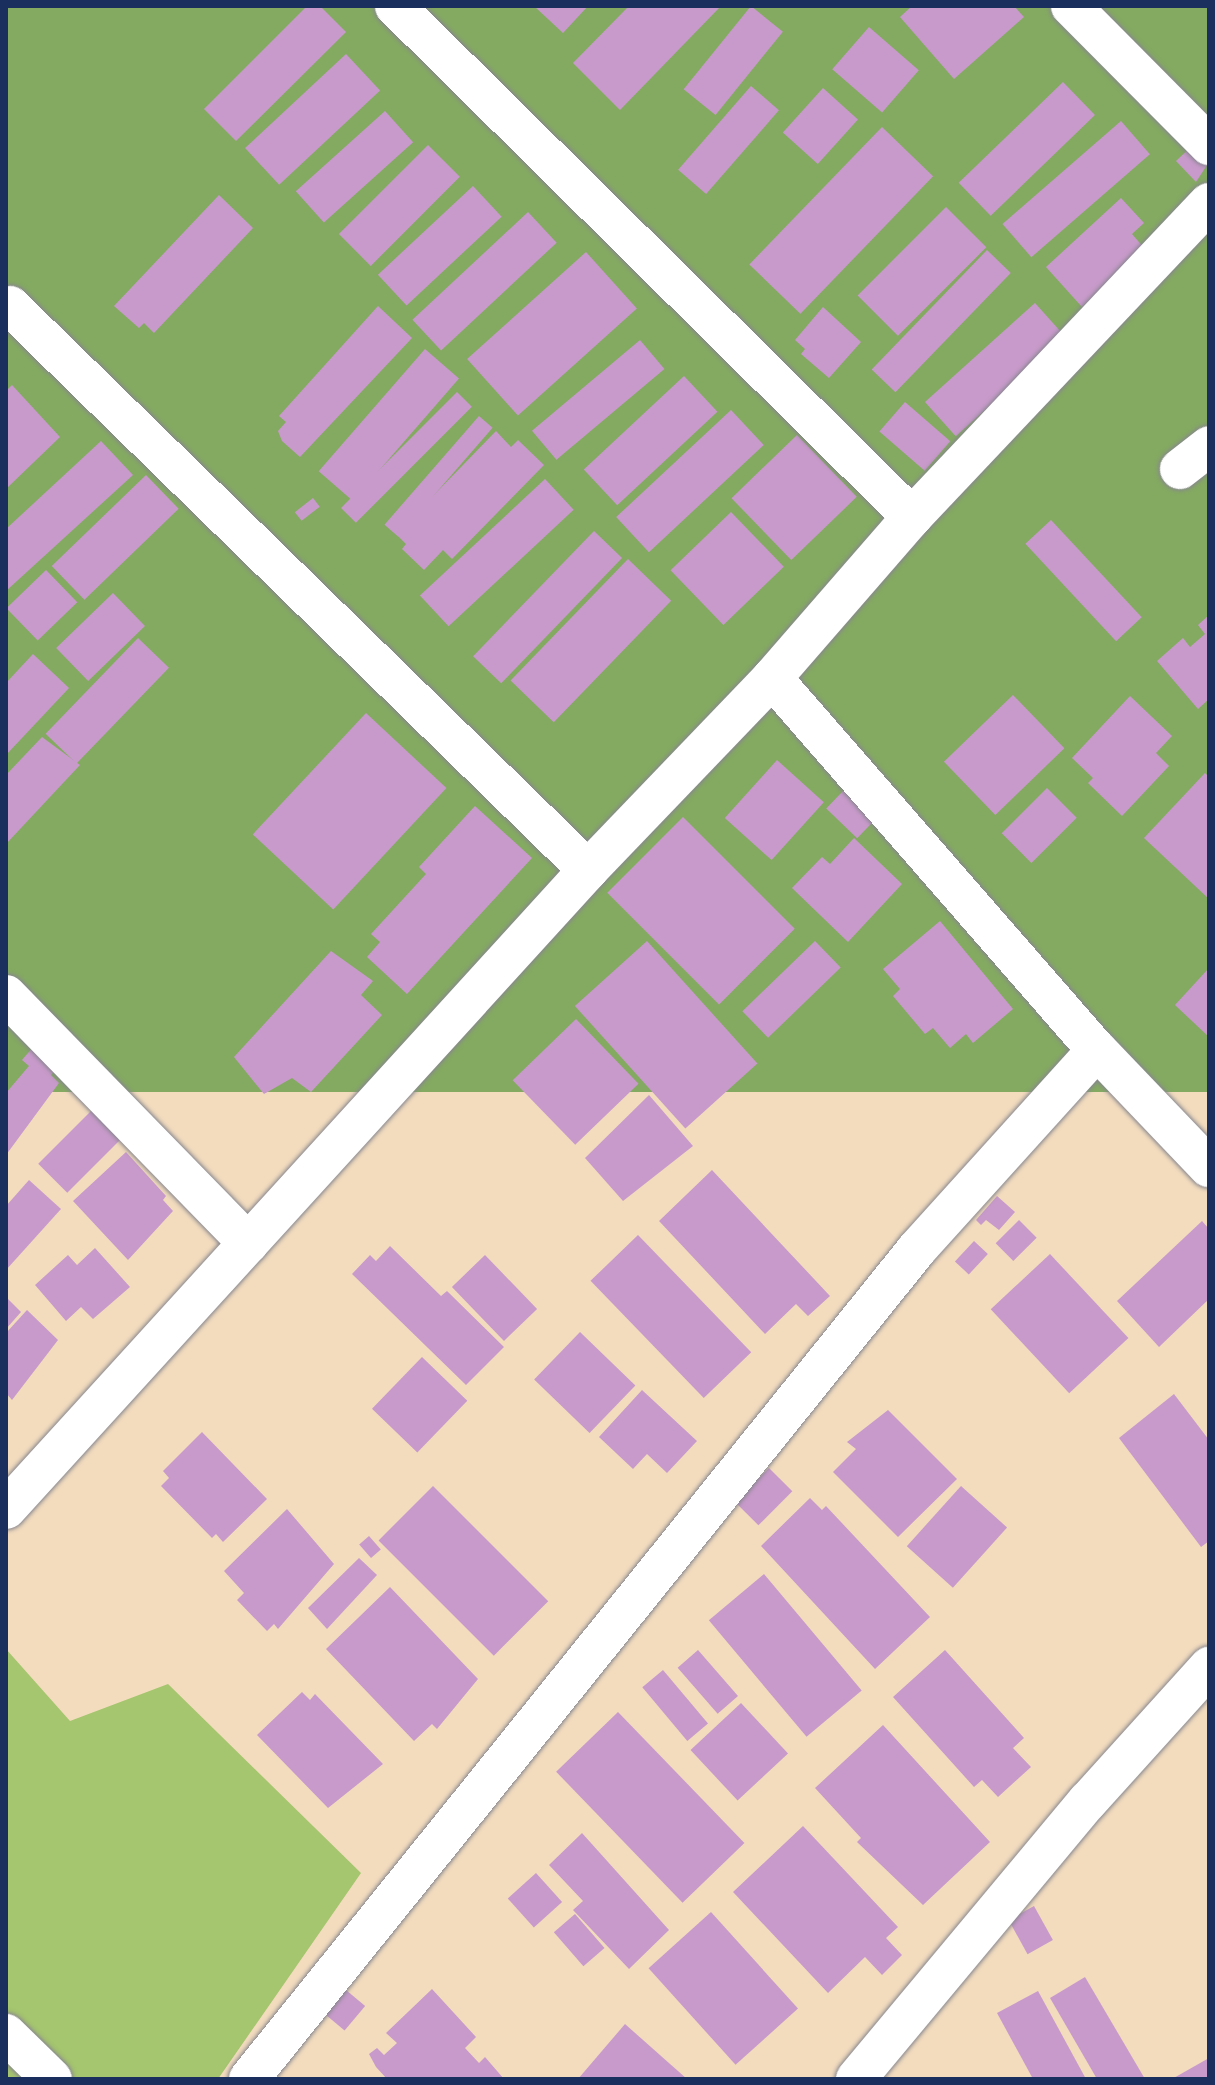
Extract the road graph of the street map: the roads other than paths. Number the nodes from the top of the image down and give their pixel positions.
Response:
1 (395, 6) edge
2 (1071, 6) edge
3 (1209, 145) edge
4 (1209, 203) edge
5 (10, 306) dead end
6 (912, 517) junction
7 (772, 678) junction
8 (588, 870) junction
9 (6, 995) edge
10 (1097, 1050) junction
11 (1209, 1167) edge
12 (248, 1243) junction
13 (6, 1509) edge
14 (1209, 1667) edge
15 (6, 2034) edge
16 (52, 2079) edge
17 (249, 2079) edge
18 (856, 2079) edge

1 - 6 street
2 - 3 street
4 - 6 street
5 - 8 street
6 - 7 street
7 - 8 street
7 - 10 street
8 - 12 street
9 - 12 street
10 - 11 street
10 - 17 street
12 - 13 street
14 - 18 street
15 - 16 street

